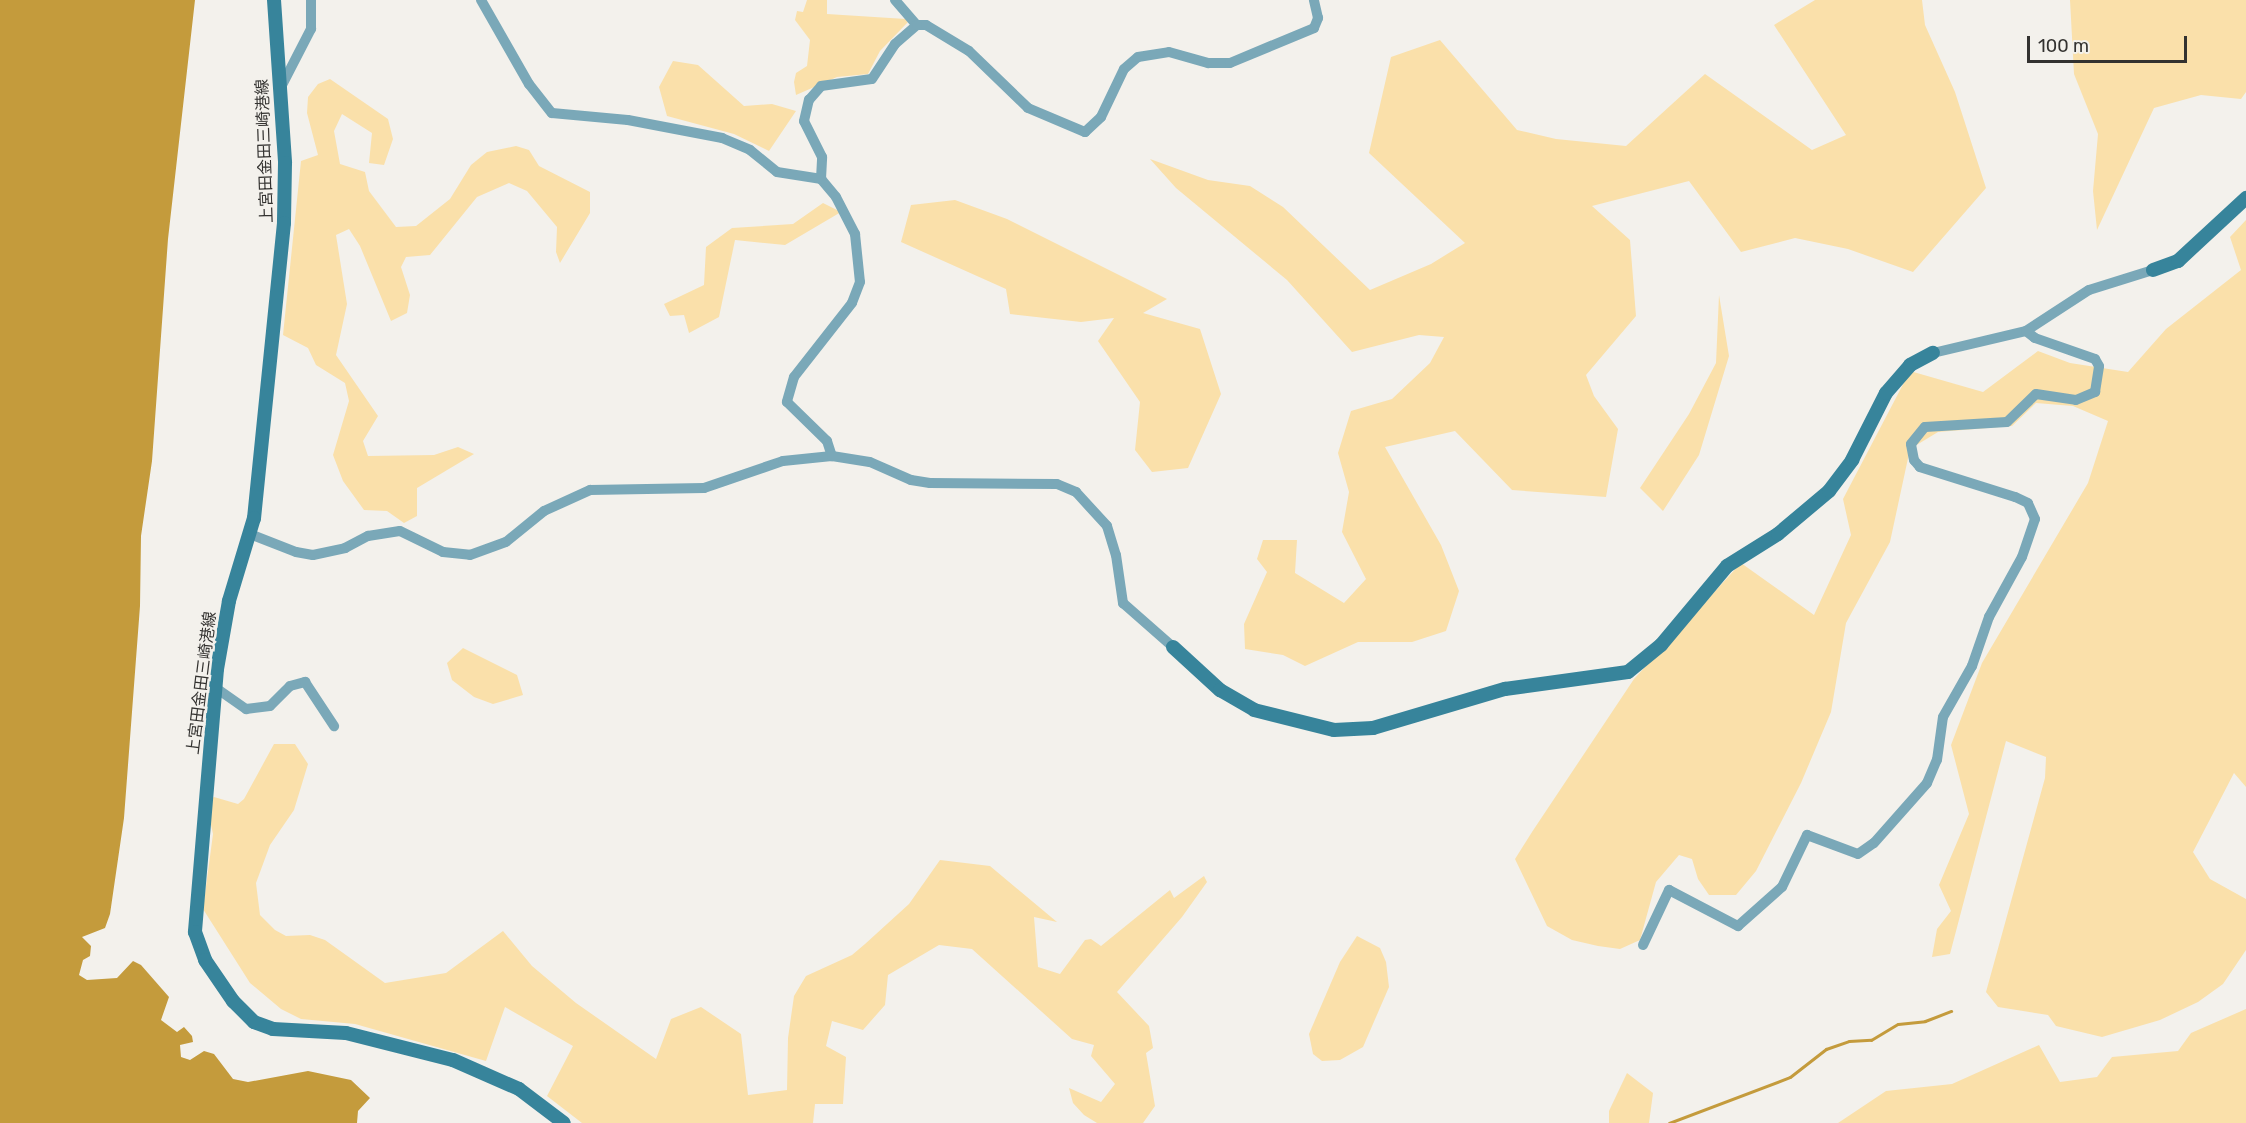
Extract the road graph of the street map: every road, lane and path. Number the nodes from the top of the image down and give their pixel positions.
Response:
1 (274, 0) edge
2 (311, 0) edge
3 (481, 0) edge
4 (895, 0) edge
5 (1314, 0) edge
6 (916, 25) junction
7 (280, 89) junction
8 (821, 180) junction
9 (2246, 198) edge
10 (2153, 270) joint
11 (2026, 331) junction
12 (1933, 353) joint
13 (832, 456) junction
14 (250, 534) junction
15 (1173, 647) joint
16 (216, 688) junction
17 (334, 726) dead end
18 (1643, 945) dead end
19 (564, 1123) edge

1 - 7 main road, 上宮田金田三崎港線
2 - 7 street
3 - 8 street
4 - 6 street
5 - 6 street
6 - 8 street
7 - 14 main road, 上宮田金田三崎港線
8 - 13 street
9 - 10 main road
10 - 11 street
11 - 12 street
11 - 18 street
12 - 15 main road
13 - 14 street
13 - 15 street
14 - 16 main road, 上宮田金田三崎港線
16 - 17 street
16 - 19 main road, 上宮田金田三崎港線

